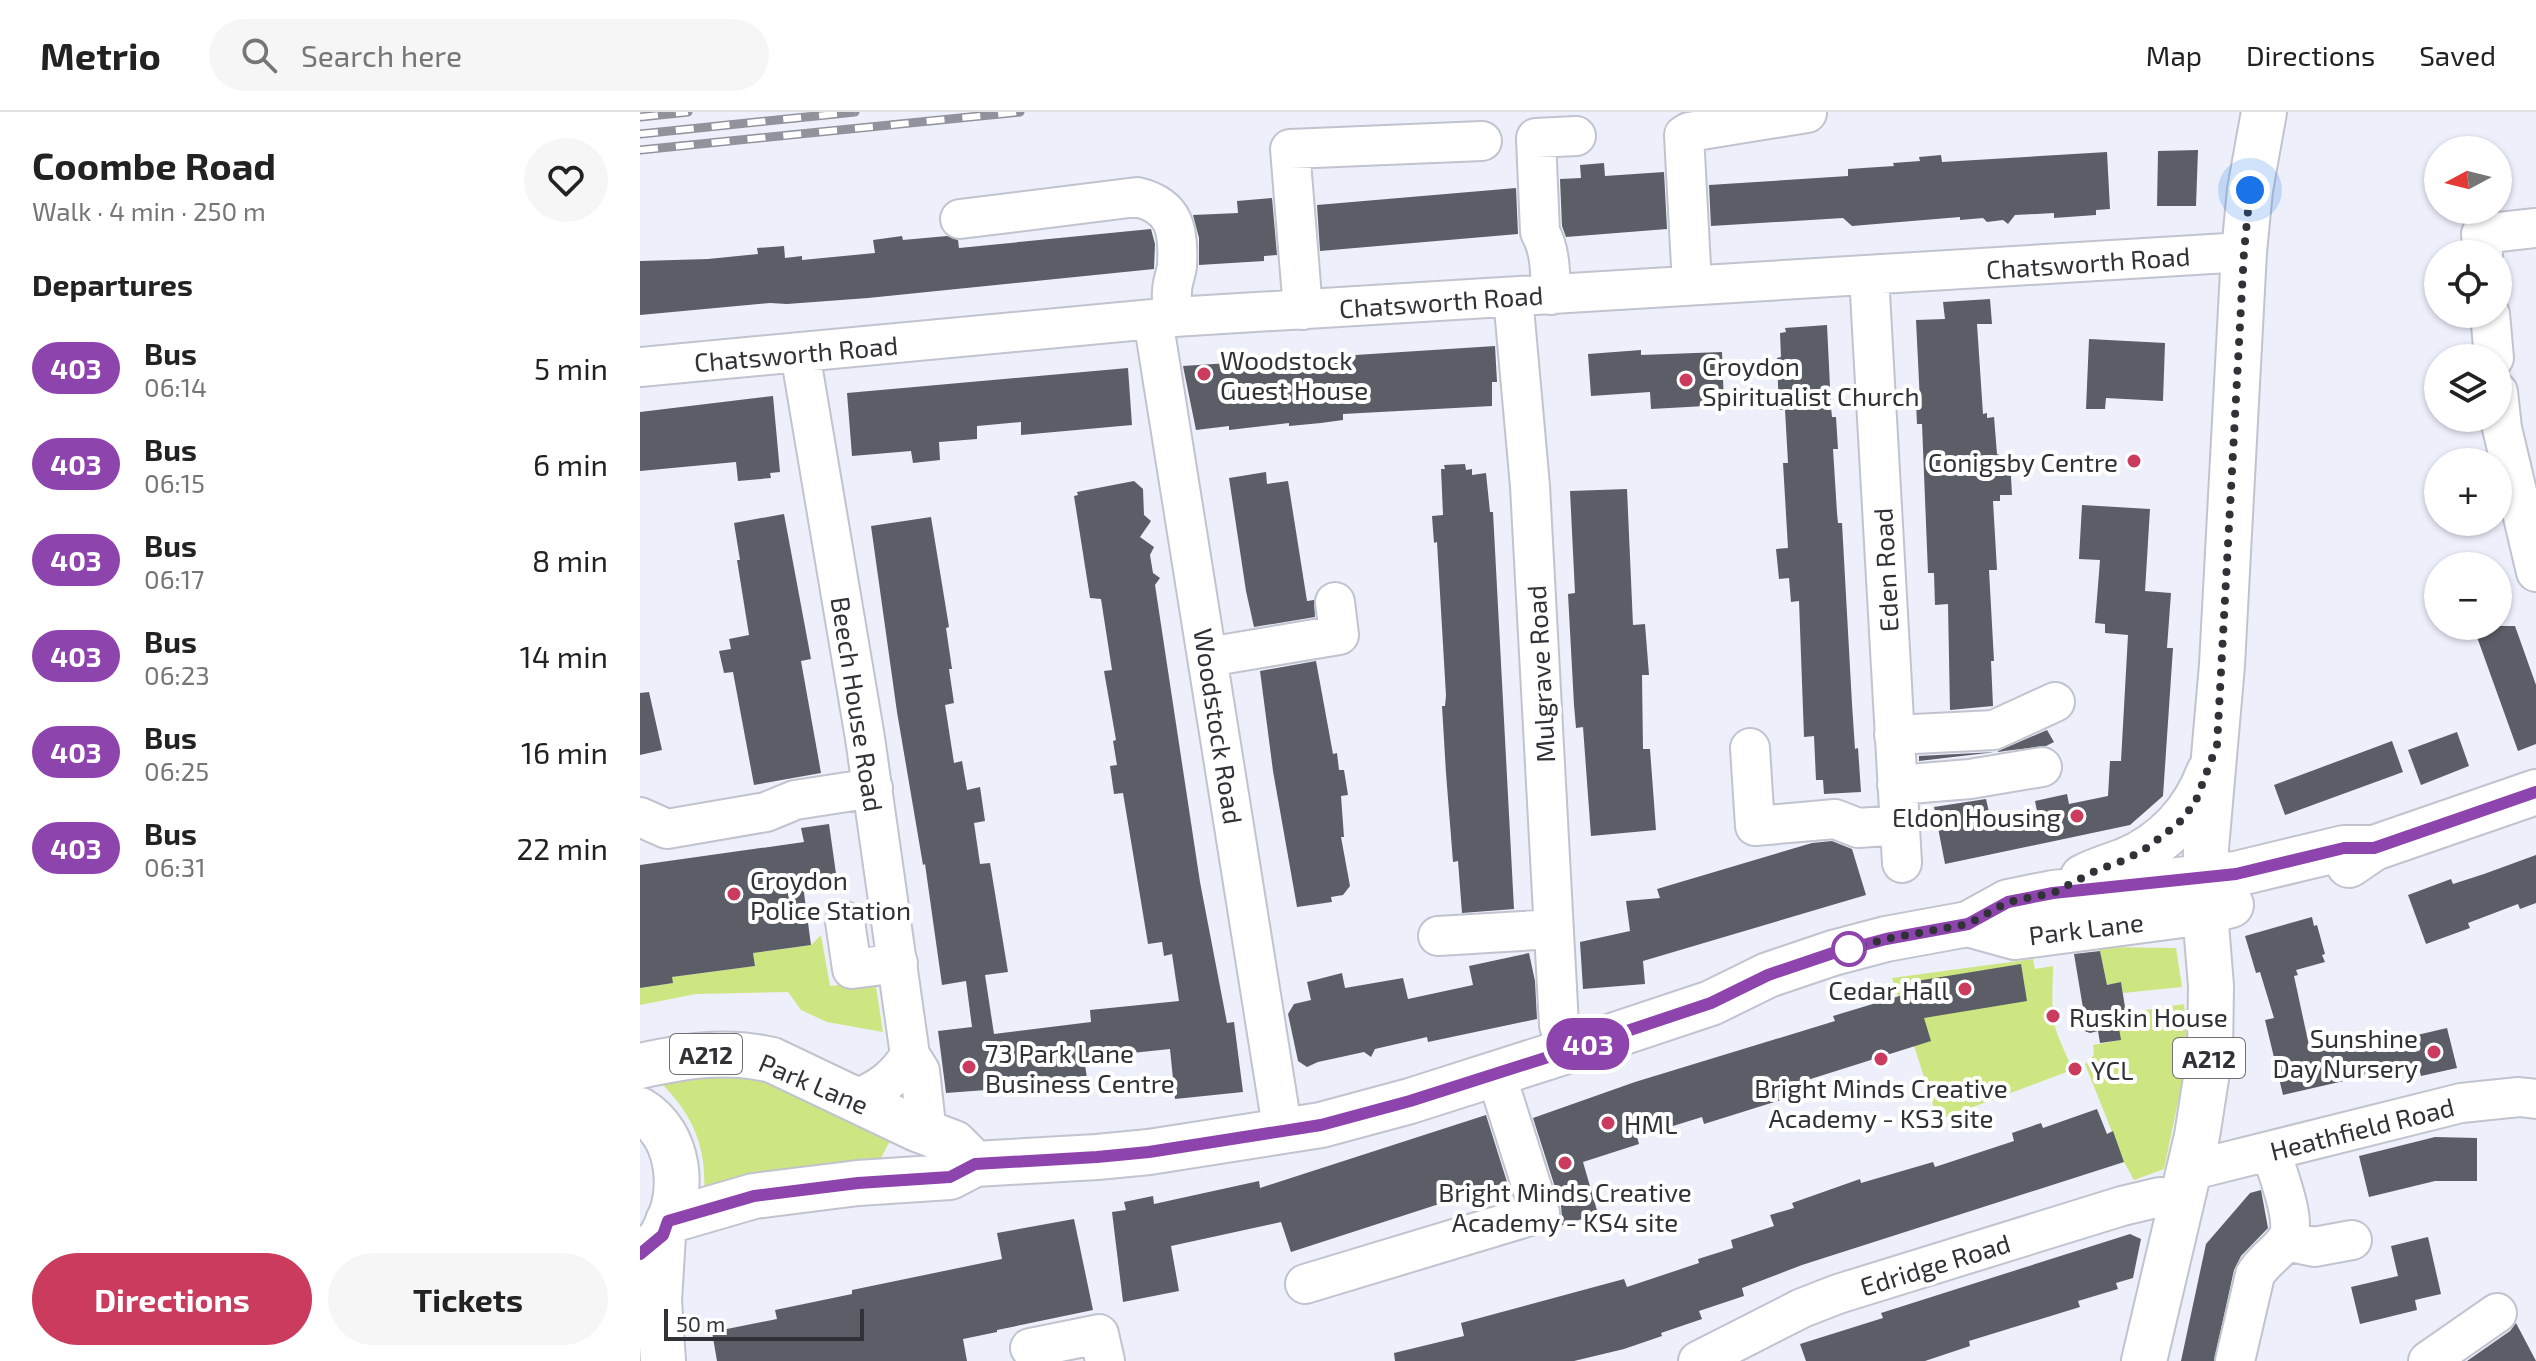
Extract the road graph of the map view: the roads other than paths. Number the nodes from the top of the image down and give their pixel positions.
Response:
1 (2264, 112) edge
2 (1807, 113) edge
3 (1576, 136) dead end
4 (1482, 141) dead end
5 (960, 219) dead end
6 (2536, 228) edge
7 (2482, 240) edge
8 (2244, 252) junction
9 (1869, 276) junction
10 (1692, 285) junction
11 (1551, 295) junction
12 (1513, 297) junction
13 (1303, 310) junction
14 (1164, 318) junction
15 (800, 353) junction
16 (640, 367) edge
17 (2503, 432) edge
18 (2536, 572) edge
19 (1335, 602) dead end
20 (1208, 657) junction
21 (2055, 702) dead end
22 (1894, 735) junction
23 (2217, 745) junction
24 (1750, 748) dead end
25 (2042, 767) dead end
26 (1897, 785) junction
27 (873, 788) junction
28 (2536, 792) edge
29 (640, 817) edge
30 (1900, 825) junction
31 (2374, 848) junction
32 (2290, 859) junction
33 (1902, 863) dead end
34 (2053, 893) junction
35 (2205, 894) junction
36 (845, 921) dead end
37 (1968, 924) junction
38 (1554, 929) junction
39 (1438, 936) dead end
40 (898, 963) junction
41 (1567, 1051) junction
42 (910, 1055) junction
43 (640, 1066) edge
44 (1496, 1074) junction
45 (856, 1099) junction
46 (2536, 1099) edge
47 (640, 1110) edge
48 (1283, 1133) junction
49 (927, 1134) junction
50 (2271, 1151) junction
51 (975, 1164) junction
52 (2186, 1183) junction
53 (657, 1237) edge
54 (2352, 1240) dead end
55 (2286, 1241) junction
56 (1305, 1284) dead end
57 (2497, 1313) dead end
58 (1030, 1348) dead end
59 (663, 1361) edge
60 (1105, 1361) edge
61 (1698, 1361) edge
62 (2144, 1361) edge
63 (2235, 1361) edge
64 (2428, 1361) edge

1 - 8 main road, A212
2 - 10 street
3 - 11 street
4 - 13 street
5 - 14 street, Woodstock Road
6 - 7 street
8 - 9 street, Chatsworth Road
8 - 23 main road, A212
9 - 10 street, Chatsworth Road
9 - 22 street, Eden Road
10 - 11 street, Chatsworth Road
11 - 12 street, Chatsworth Road
12 - 13 street, Chatsworth Road
12 - 38 street, Mulgrave Road
13 - 14 street, Chatsworth Road
14 - 15 street, Chatsworth Road
14 - 20 street, Woodstock Road
15 - 16 street, Chatsworth Road
15 - 27 street, Beech House Road
17 - 18 street
19 - 20 street
20 - 48 street, Woodstock Road
21 - 22 street
22 - 26 street, Eden Road
23 - 32 main road
23 - 34 main road
23 - 35 main road, A212
24 - 30 street
25 - 26 street
26 - 30 street, Eden Road
27 - 29 street
27 - 40 street, Beech House Road
28 - 31 main road
30 - 33 street, Eden Road
31 - 32 main road
31 - 35 main road
32 - 35 main road
34 - 35 main road, Park Lane
34 - 37 main road, Park Lane
35 - 37 main road, Park Lane
35 - 52 main road, A212
36 - 40 street
37 - 41 main road, Park Lane
38 - 39 street
38 - 41 street, Mulgrave Road
40 - 42 street, Beech House Road
41 - 44 main road, Park Lane
42 - 45 street
42 - 49 street, Beech House Road
43 - 45 main road, Park Lane / A212
44 - 48 main road, Park Lane
44 - 56 street
45 - 49 main road, Park Lane / A212
46 - 50 street, Heathfield Road
47 - 53 main road
48 - 51 main road, Park Lane
49 - 51 main road, Park Lane / A212
50 - 52 street, Heathfield Road
50 - 55 street
51 - 53 main road, Park Lane
52 - 61 street, Edridge Road
52 - 62 main road, A212
53 - 59 main road
54 - 55 street
55 - 63 street
57 - 64 street
58 - 60 street

